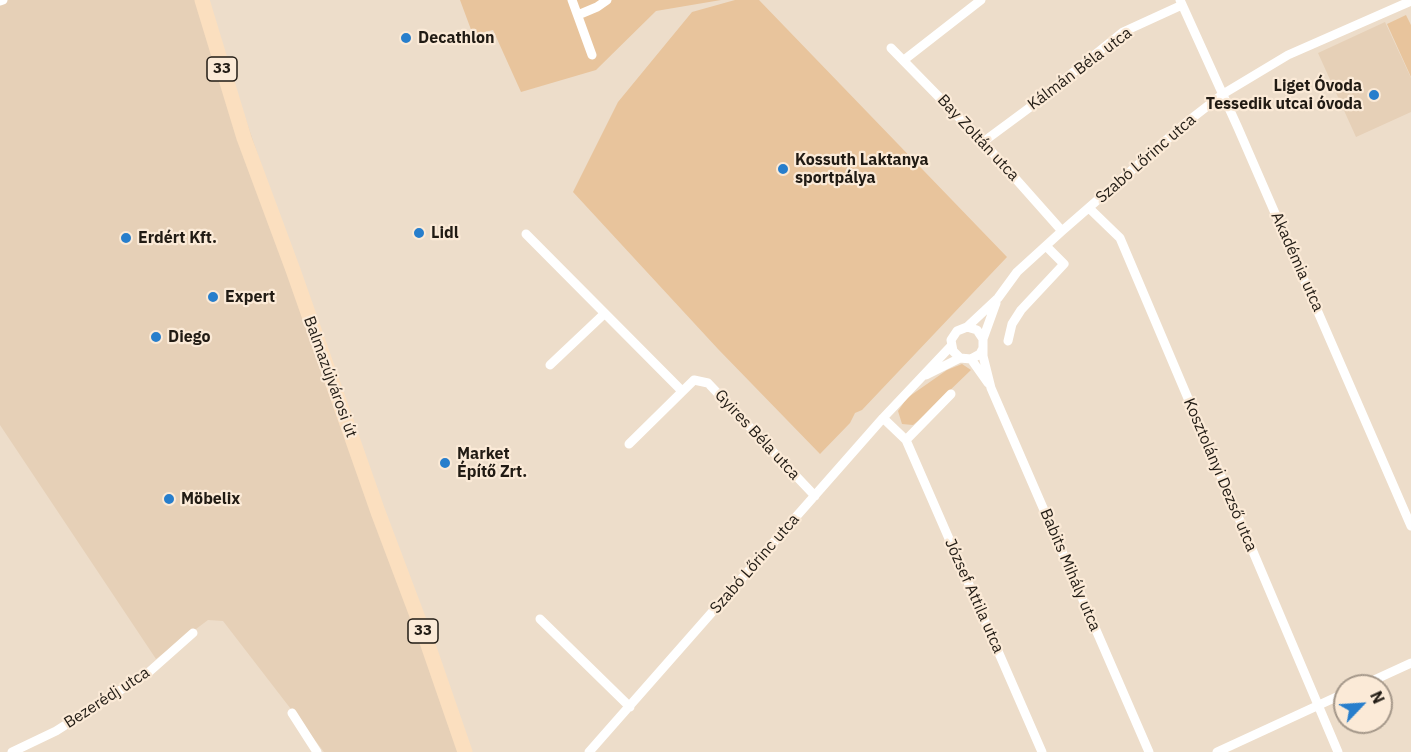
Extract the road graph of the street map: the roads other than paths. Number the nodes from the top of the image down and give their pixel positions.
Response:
1 (202, 0) edge
2 (572, 0) edge
3 (607, 0) edge
4 (981, 0) edge
5 (1411, 1) edge
6 (1181, 3) edge
7 (578, 15) junction
8 (891, 48) dead end
9 (591, 55) dead end
10 (904, 60) junction
11 (1223, 94) junction
12 (983, 142) junction
13 (1089, 208) junction
14 (1062, 231) junction
15 (526, 234) dead end
16 (1046, 246) junction
17 (998, 298) junction
18 (603, 314) junction
19 (967, 327) junction
20 (983, 339) junction
21 (1008, 341) dead end
22 (951, 346) junction
23 (982, 350) junction
24 (965, 359) junction
25 (550, 365) dead end
26 (922, 378) junction
27 (991, 388) junction
28 (682, 391) junction
29 (951, 394) dead end
30 (884, 417) junction
31 (906, 440) junction
32 (629, 444) dead end
33 (815, 496) junction
34 (1411, 526) edge
35 (540, 619) dead end
36 (194, 633) dead end
37 (1411, 663) edge
38 (1387, 674) edge
39 (1333, 698) edge
40 (1318, 705) junction
41 (630, 706) junction
42 (292, 713) dead end
43 (12, 752) edge
44 (317, 752) edge
45 (465, 752) edge
46 (589, 752) edge
47 (1042, 752) edge
48 (1149, 752) edge
49 (1217, 752) edge
50 (1338, 752) edge

1 - 45 main road, Balmazújvárosi út / 33
2 - 7 street
3 - 7 street
4 - 10 street
5 - 11 street, Szabó Lőrinc utca
6 - 11 street, Akadémia utca
6 - 12 street, Kálmán Béla utca
7 - 9 street
8 - 10 street, Bay Zoltán utca
10 - 12 street, Bay Zoltán utca
11 - 13 street, Szabó Lőrinc utca
11 - 34 street, Akadémia utca
12 - 14 street, Bay Zoltán utca
13 - 14 street, Szabó Lőrinc utca
13 - 40 street, Kosztolányi Dezső utca
14 - 16 street, Szabó Lőrinc utca
15 - 18 street
16 - 17 street, Szabó Lőrinc utca
16 - 21 street
17 - 19 street, Szabó Lőrinc utca
17 - 20 street, Szabó Lőrinc utca
18 - 25 street
18 - 28 street
19 - 20 street
19 - 22 street
20 - 23 street
22 - 24 street
22 - 26 street, Szabó Lőrinc utca
23 - 24 street
23 - 27 street, Babits Mihály utca
24 - 26 street, Szabó Lőrinc utca
24 - 27 street, Babits Mihály utca
26 - 30 street, Szabó Lőrinc utca
27 - 48 street, Babits Mihály utca
28 - 32 street, Gyires Béla utca
28 - 33 street, Gyires Béla utca
29 - 31 street
30 - 31 street
30 - 33 street, Szabó Lőrinc utca
31 - 47 street, József Attila utca
33 - 41 street, Szabó Lőrinc utca
35 - 41 street
36 - 43 street, Bezerédj utca
37 - 38 street
39 - 40 street
40 - 49 street
40 - 50 street, Kosztolányi Dezső utca
41 - 46 street, Szabó Lőrinc utca
42 - 44 street

